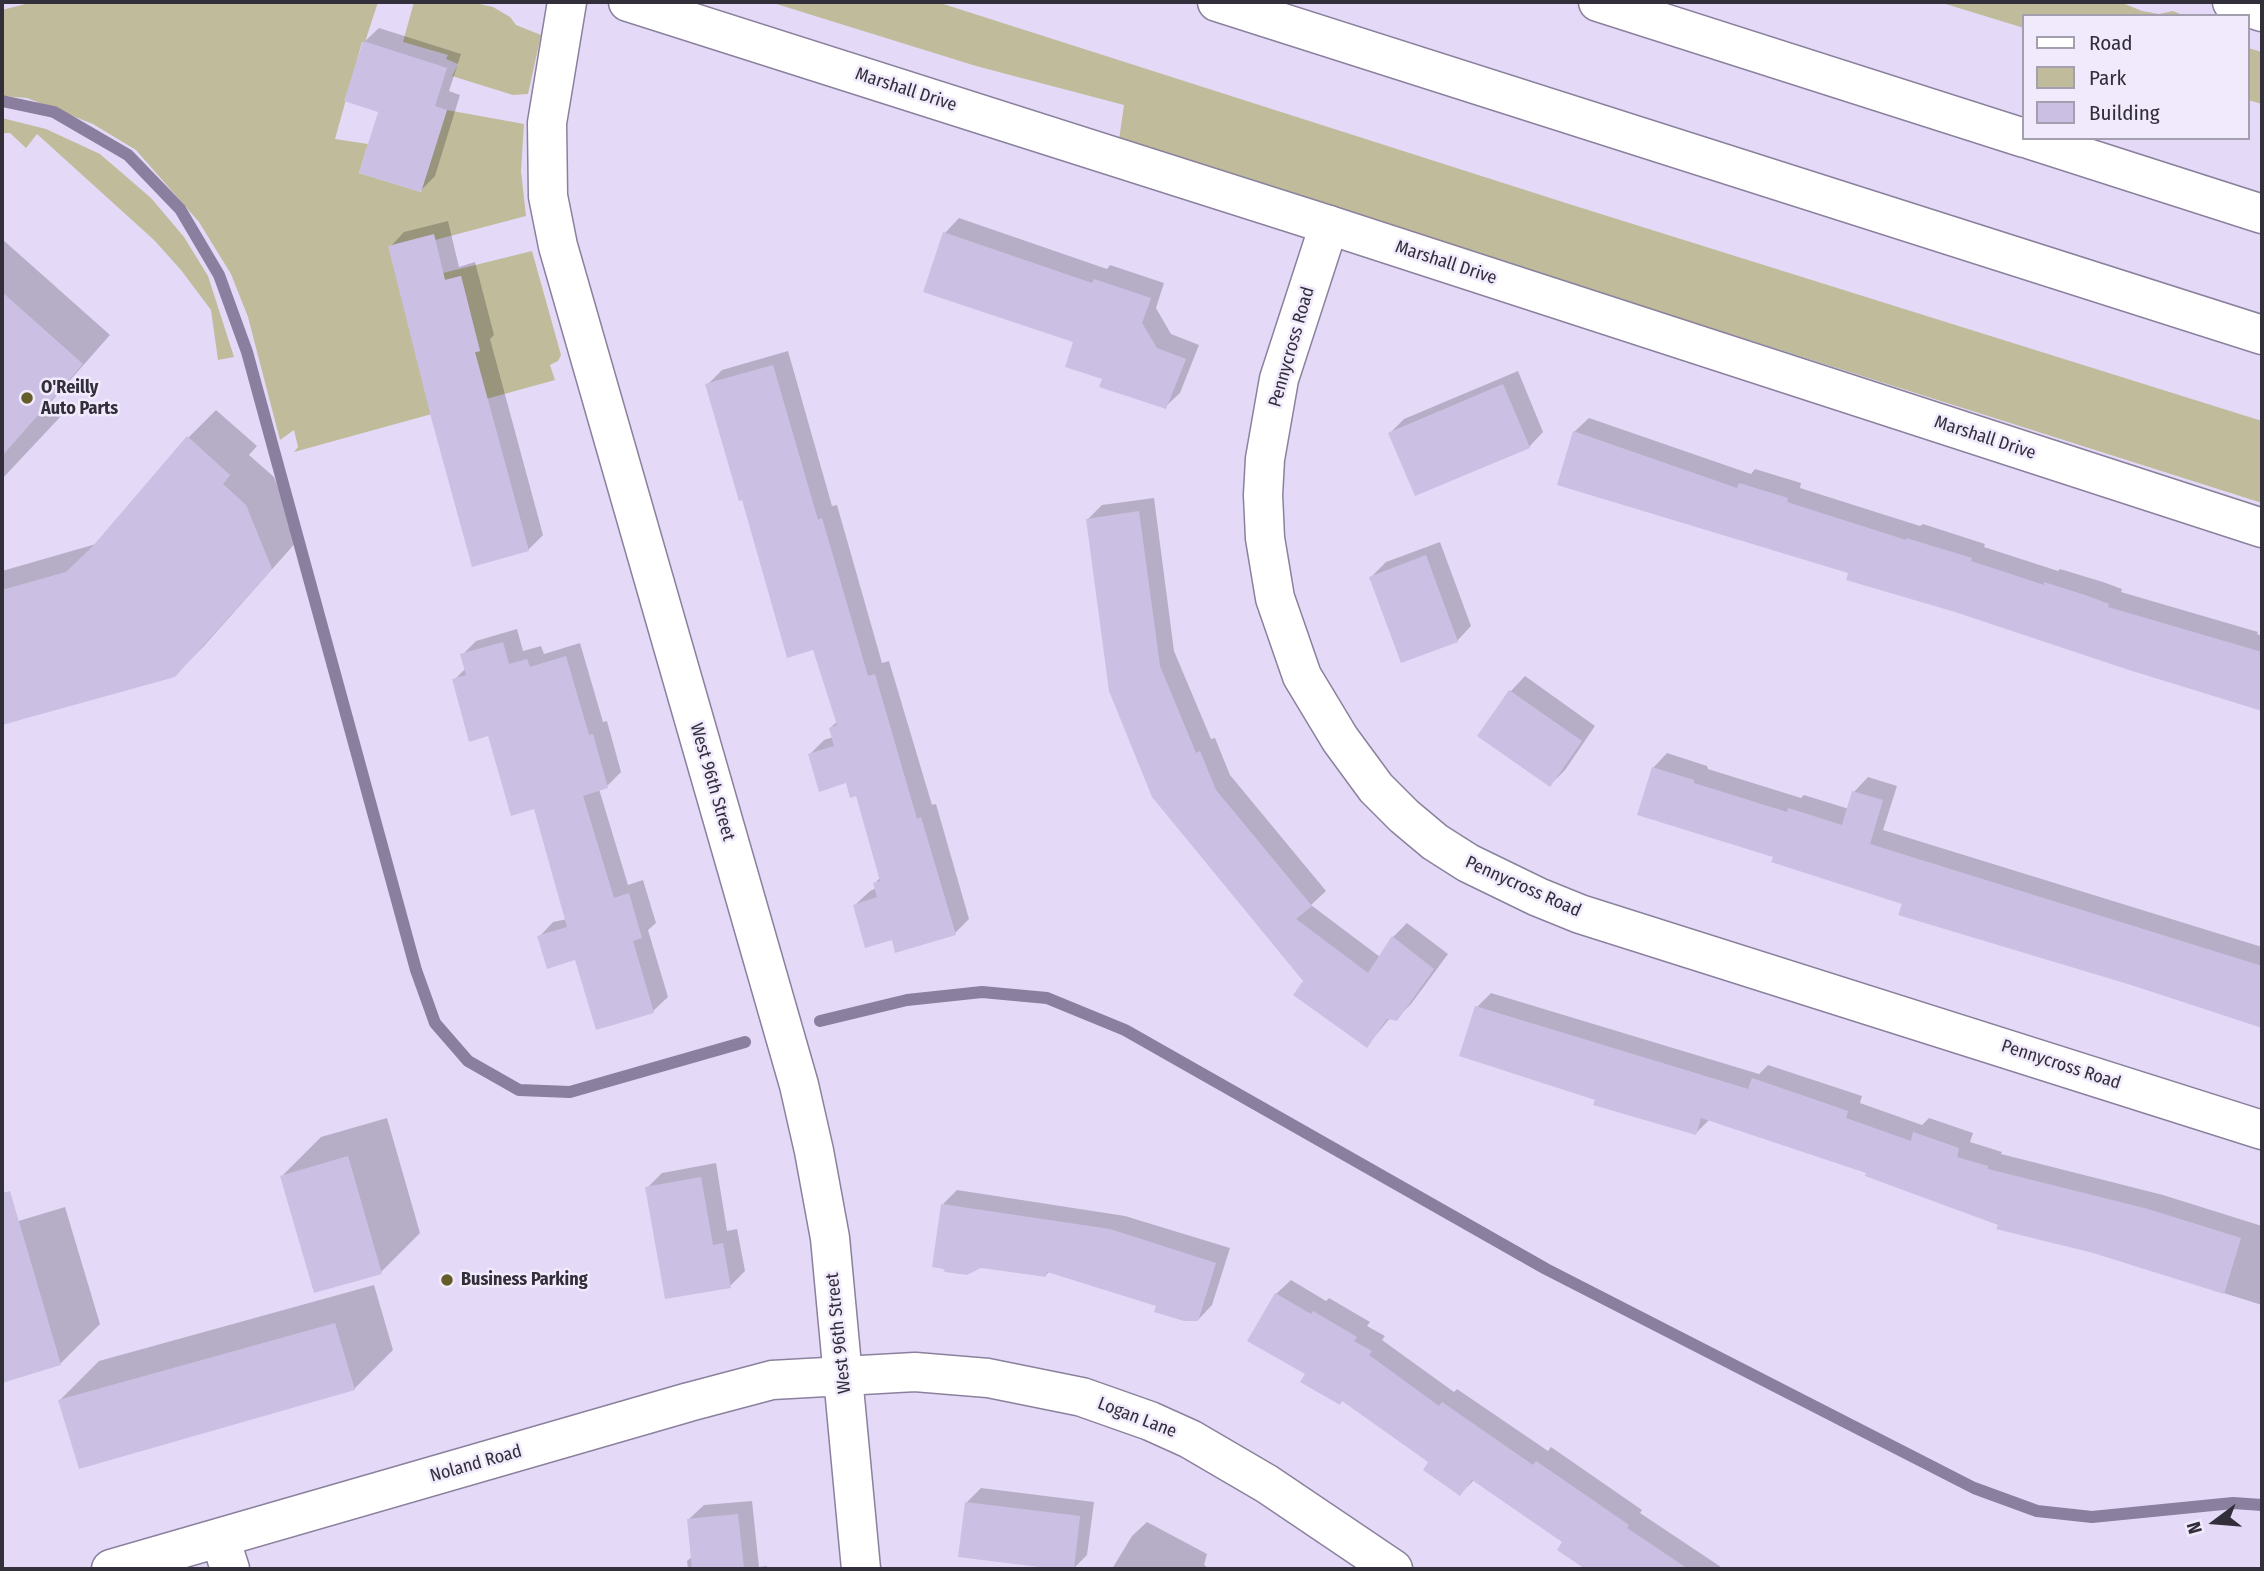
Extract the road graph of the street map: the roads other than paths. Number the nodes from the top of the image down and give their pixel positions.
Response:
1 (567, 2) edge
2 (628, 2) edge
3 (1217, 2) edge
4 (1598, 2) edge
5 (2232, 2) edge
6 (2262, 12) edge
7 (2022, 137) edge
8 (2030, 140) edge
9 (2262, 214) edge
10 (1329, 225) junction
11 (2262, 335) edge
12 (2262, 528) edge
13 (2262, 1129) edge
14 (844, 1376) junction
15 (225, 1554) edge
16 (111, 1569) edge
17 (861, 1569) edge
18 (1393, 1569) edge

1 - 14 main road, West 96th Street
2 - 10 main road, Marshall Drive
3 - 11 main road
4 - 7 main road
5 - 6 main road
8 - 9 main road
10 - 12 main road, Marshall Drive
10 - 13 main road, Pennycross Road
14 - 15 main road, Noland Road
14 - 17 main road, West 96th Street
14 - 18 main road, Logan Lane
15 - 16 main road, Noland Road

